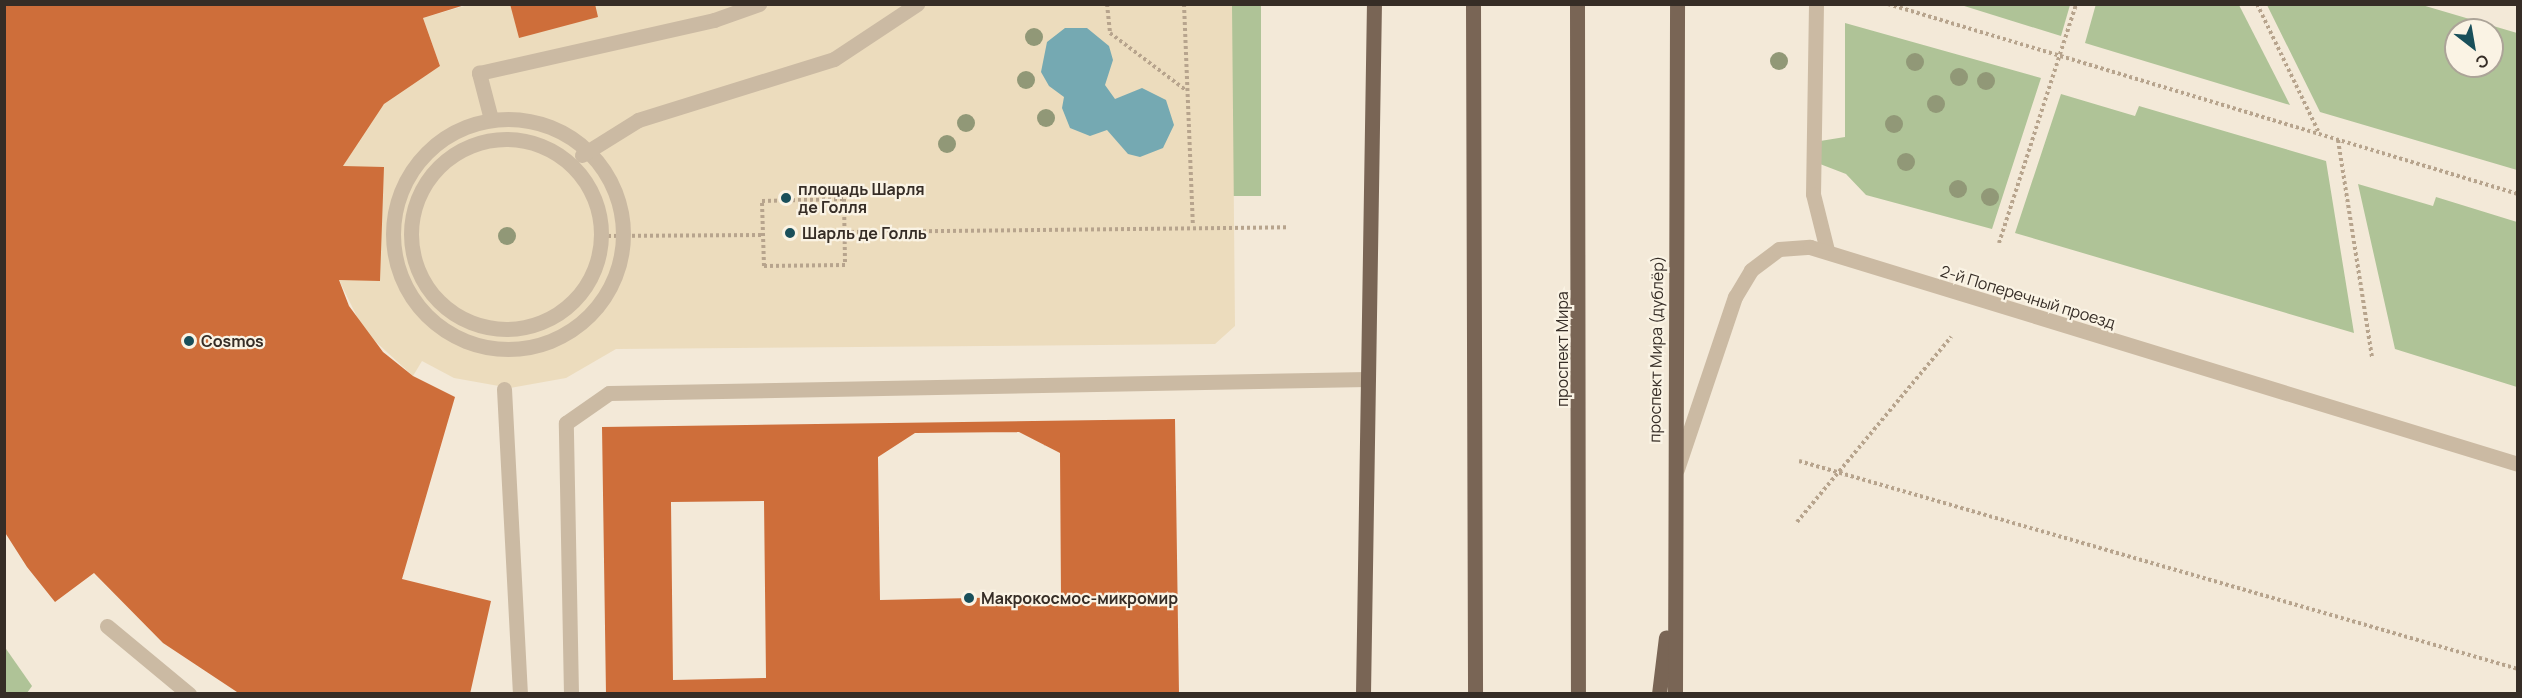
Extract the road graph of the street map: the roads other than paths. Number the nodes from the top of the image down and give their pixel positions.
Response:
1 (759, 4) edge
2 (917, 4) edge
3 (1374, 4) edge
4 (1473, 4) edge
5 (1577, 4) edge
6 (1677, 4) edge
7 (1816, 4) edge
8 (491, 119) junction
9 (570, 163) junction
10 (1827, 250) junction
11 (1368, 379) junction
12 (504, 389) dead end
13 (2517, 464) edge
14 (1672, 483) junction
15 (1672, 589) junction
16 (107, 626) dead end
17 (1363, 640) junction
18 (189, 693) edge
19 (520, 693) edge
20 (571, 693) edge
21 (1363, 693) edge
22 (1371, 693) edge
23 (1475, 693) edge
24 (1578, 693) edge
25 (1659, 693) edge
26 (1675, 693) edge

1 - 8 street
2 - 9 street
3 - 11 main road
4 - 23 main road
5 - 24 main road, проспект Мира
6 - 14 main road, проспект Мира (дублёр)
7 - 10 street
8 - 8 street
9 - 9 street
10 - 13 street, 2-й Поперечный проезд
10 - 14 street, 2-й Поперечный проезд
11 - 17 main road
11 - 20 street
12 - 19 street
14 - 15 main road, проспект Мира (дублёр)
15 - 25 main road
15 - 26 main road, проспект Мира (дублёр)
16 - 18 street
17 - 21 main road
17 - 22 main road

